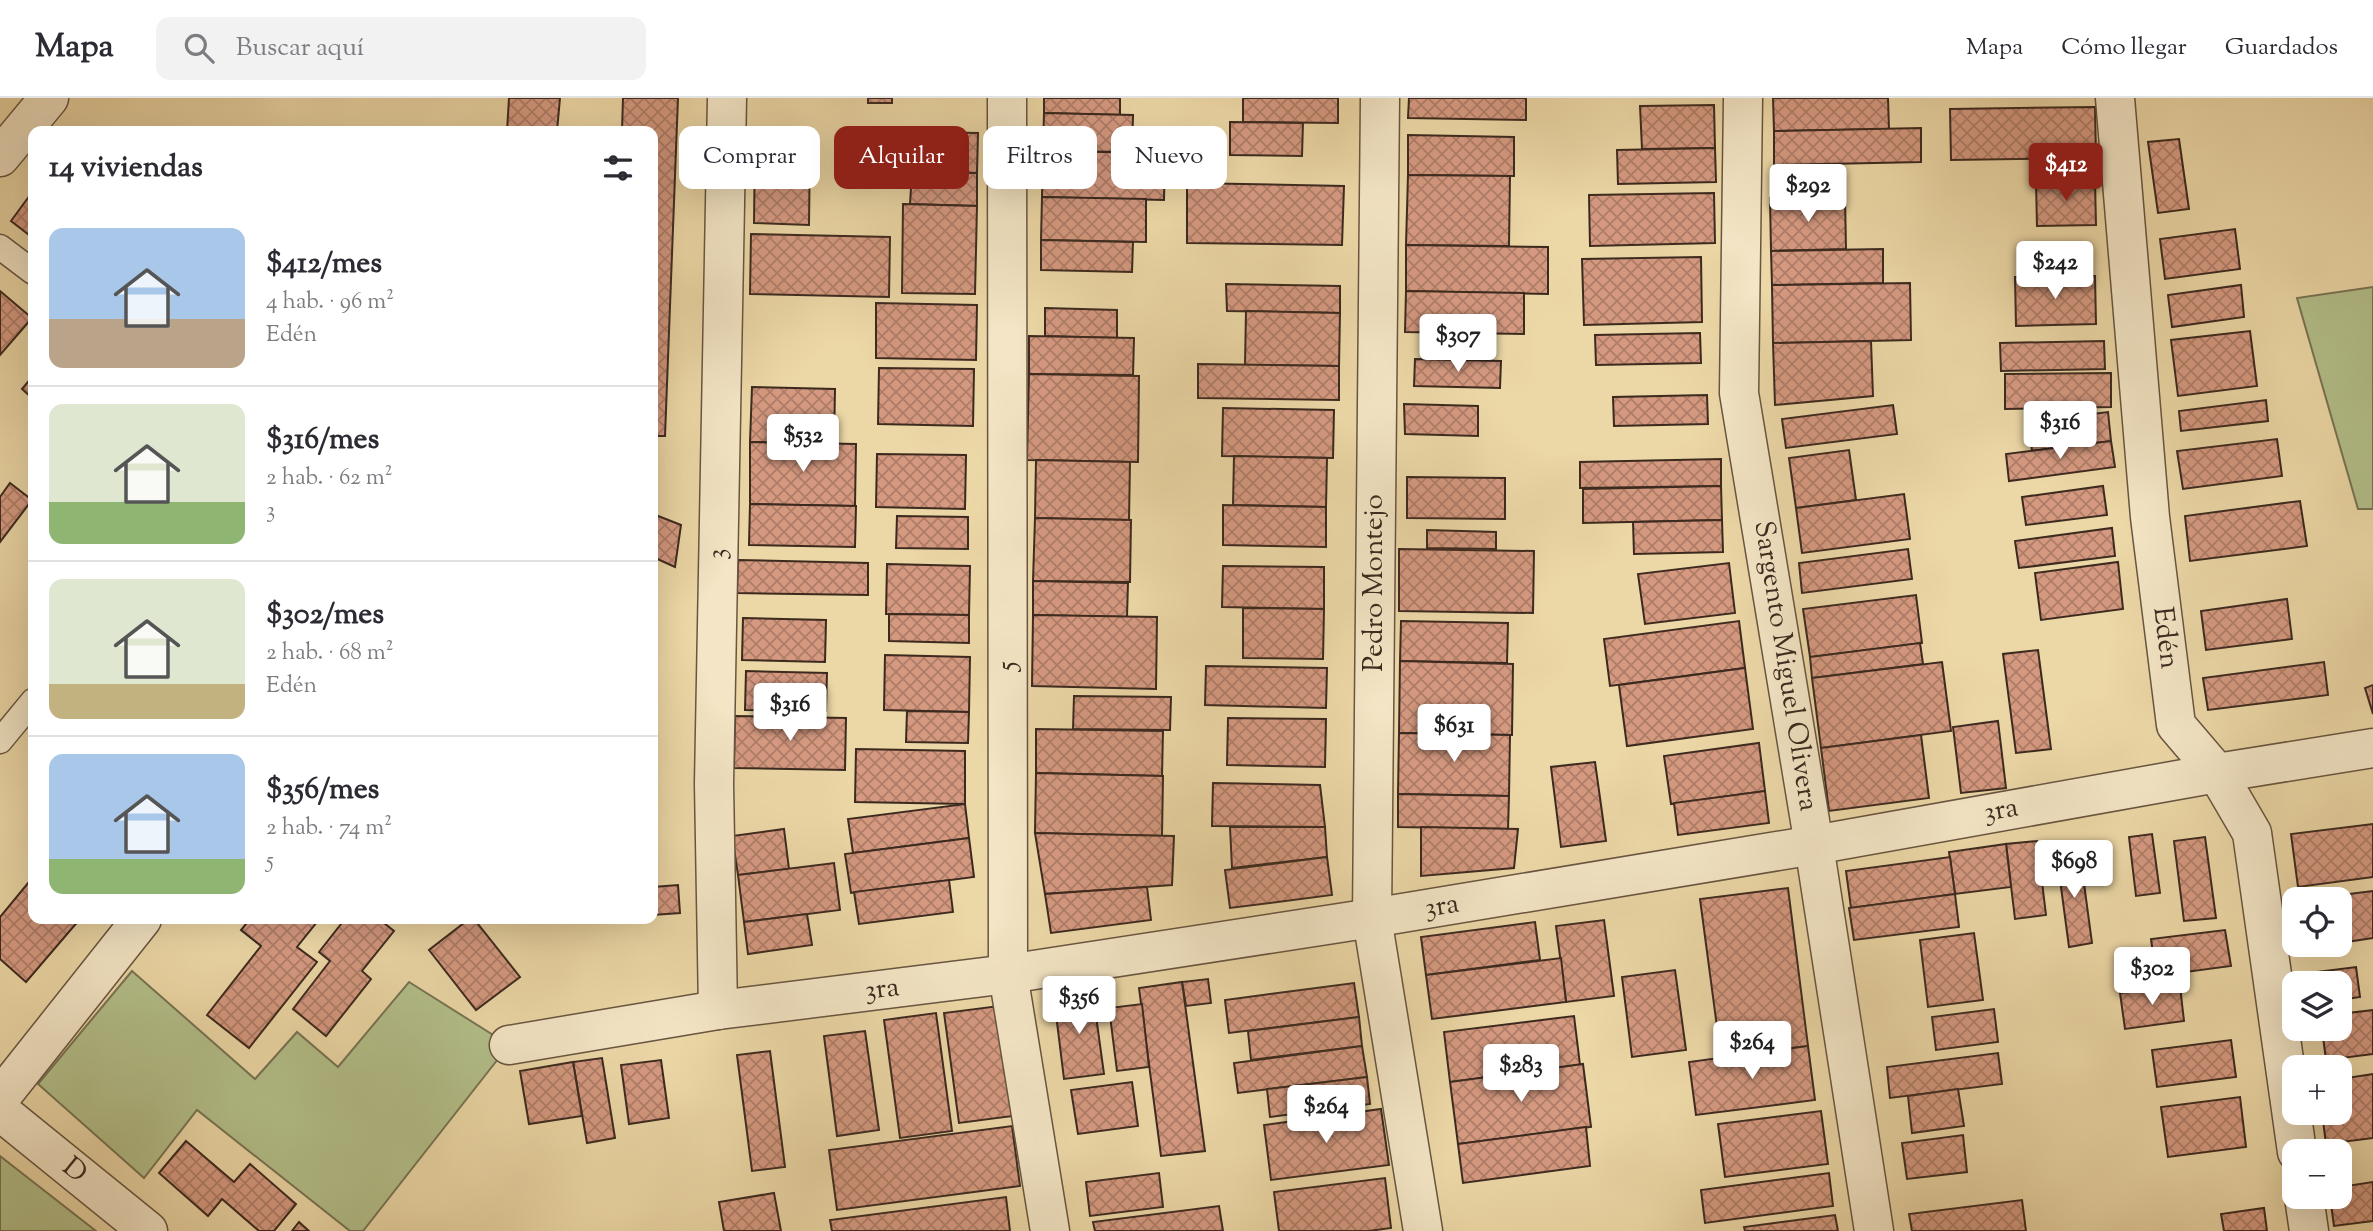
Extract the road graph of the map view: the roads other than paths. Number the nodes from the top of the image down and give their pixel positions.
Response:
1 (49, 98) edge
2 (727, 98) edge
3 (1007, 98) edge
4 (1380, 98) edge
5 (1743, 98) edge
6 (2115, 98) edge
7 (0, 157) edge
8 (0, 247) edge
9 (28, 268) edge
10 (28, 707) edge
11 (0, 741) edge
12 (2373, 748) edge
13 (2217, 773) junction
14 (1814, 845) junction
15 (1373, 918) junction
16 (138, 924) edge
17 (1008, 974) junction
18 (718, 1010) junction
19 (509, 1045) dead end
20 (0, 1098) edge
21 (0, 1111) edge
22 (2295, 1139) edge
23 (2306, 1209) edge
24 (148, 1231) edge
25 (1050, 1231) edge
26 (1423, 1231) edge
27 (1874, 1231) edge
28 (2309, 1231) edge

1 - 7 street
2 - 18 street, 3
3 - 17 street, 5
4 - 15 street, Pedro Montejo
5 - 14 street, Sargento Miguel Olivera
6 - 13 street, Edén
8 - 9 lane
10 - 11 lane
12 - 13 street, 3ra
13 - 14 street, 3ra
13 - 22 street, Edén
14 - 15 street, 3ra
14 - 27 street, Sargento Miguel Olivera
15 - 17 street, 3ra
15 - 26 street, Pedro Montejo
16 - 20 street
17 - 18 street, 3ra
17 - 25 street, 5
18 - 19 street, 3ra
21 - 24 street, D
23 - 28 street

